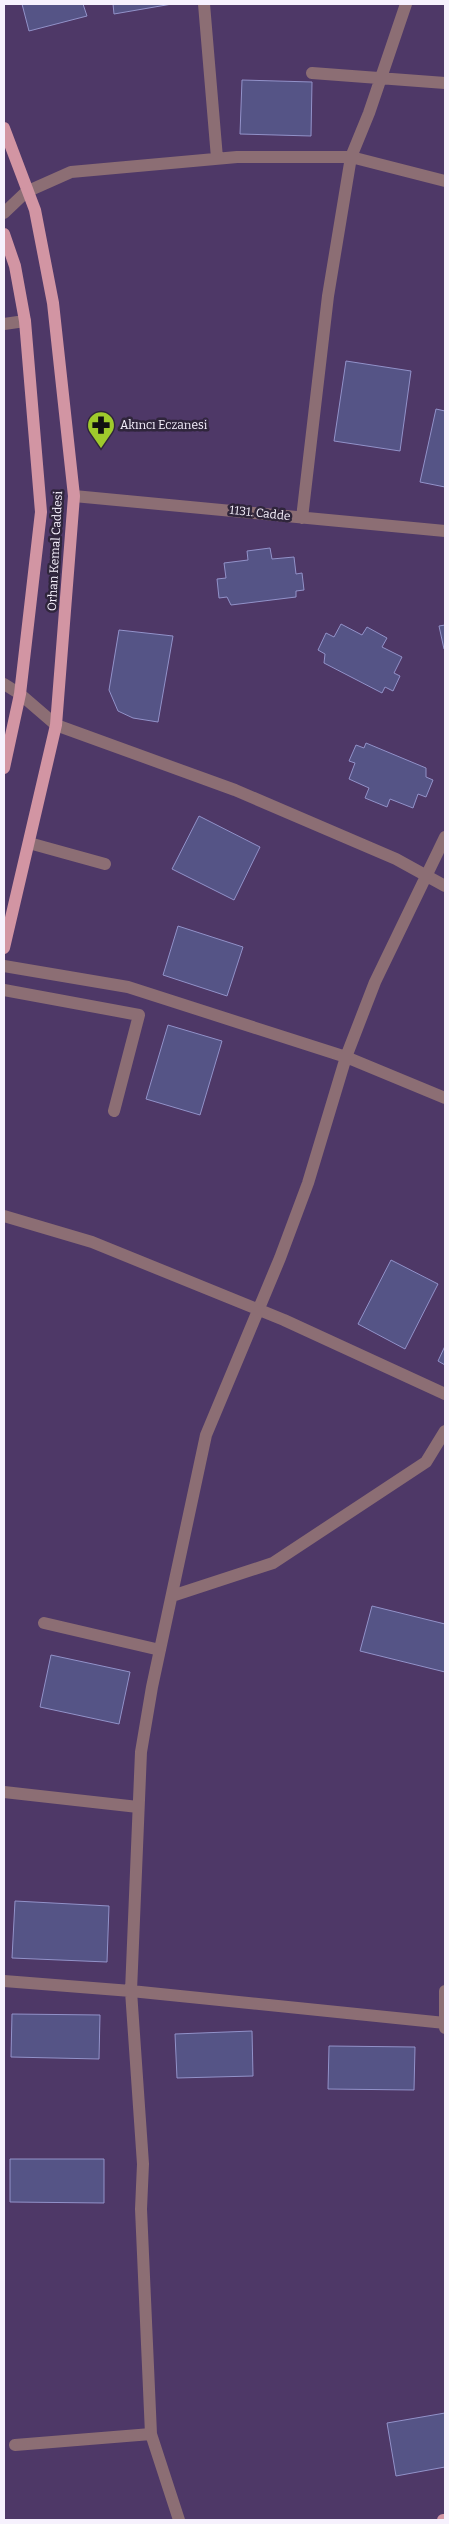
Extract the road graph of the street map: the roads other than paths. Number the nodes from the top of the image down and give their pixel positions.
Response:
1 (204, 4) edge
2 (406, 4) edge
3 (312, 73) dead end
4 (379, 78) junction
5 (445, 83) edge
6 (4, 128) edge
7 (351, 156) junction
8 (217, 158) junction
9 (445, 181) edge
10 (26, 192) junction
11 (4, 213) edge
12 (4, 234) edge
13 (26, 321) junction
14 (4, 324) edge
15 (74, 496) junction
16 (302, 518) junction
17 (445, 531) edge
18 (4, 684) edge
19 (20, 694) junction
20 (56, 725) junction
21 (4, 768) edge
22 (445, 837) edge
23 (29, 843) junction
24 (105, 864) dead end
25 (426, 875) junction
26 (445, 886) edge
27 (4, 948) edge
28 (4, 966) edge
29 (4, 990) edge
30 (346, 1057) junction
31 (445, 1098) edge
32 (114, 1111) dead end
33 (4, 1216) edge
34 (258, 1309) junction
35 (445, 1394) edge
36 (445, 1431) edge
37 (172, 1596) junction
38 (44, 1623) dead end
39 (160, 1650) junction
40 (4, 1792) edge
41 (138, 1807) junction
42 (4, 1981) edge
43 (445, 1990) edge
44 (131, 1991) junction
45 (445, 2024) edge
46 (151, 2434) junction
47 (14, 2445) dead end
48 (179, 2520) edge

1 - 8 street
2 - 4 street
3 - 4 street
4 - 5 street
4 - 7 street
6 - 10 main road, Orhan Kemal Caddesi
7 - 8 street
7 - 9 street
7 - 16 street
8 - 10 street
10 - 11 street
10 - 15 main road, Orhan Kemal Caddesi
12 - 13 main road, Orhan Kemal Caddesi
13 - 14 street
13 - 19 main road, Orhan Kemal Caddesi
15 - 16 street, 1131. Cadde
15 - 20 main road, Orhan Kemal Caddesi
16 - 17 street, 1131. Cadde
18 - 19 street
19 - 20 street
19 - 21 main road, Orhan Kemal Caddesi
20 - 23 main road, Orhan Kemal Caddesi
20 - 25 street
22 - 25 street
23 - 24 street
23 - 27 main road, Orhan Kemal Caddesi
25 - 26 street
25 - 30 street
28 - 30 street
29 - 32 street
30 - 31 street
30 - 34 street
33 - 34 street
34 - 35 street
34 - 37 street
36 - 37 street
37 - 39 street
38 - 39 street
39 - 41 street
40 - 41 street
41 - 44 street
42 - 44 street
43 - 45 street
44 - 45 street
44 - 46 street
46 - 47 street
46 - 48 street

